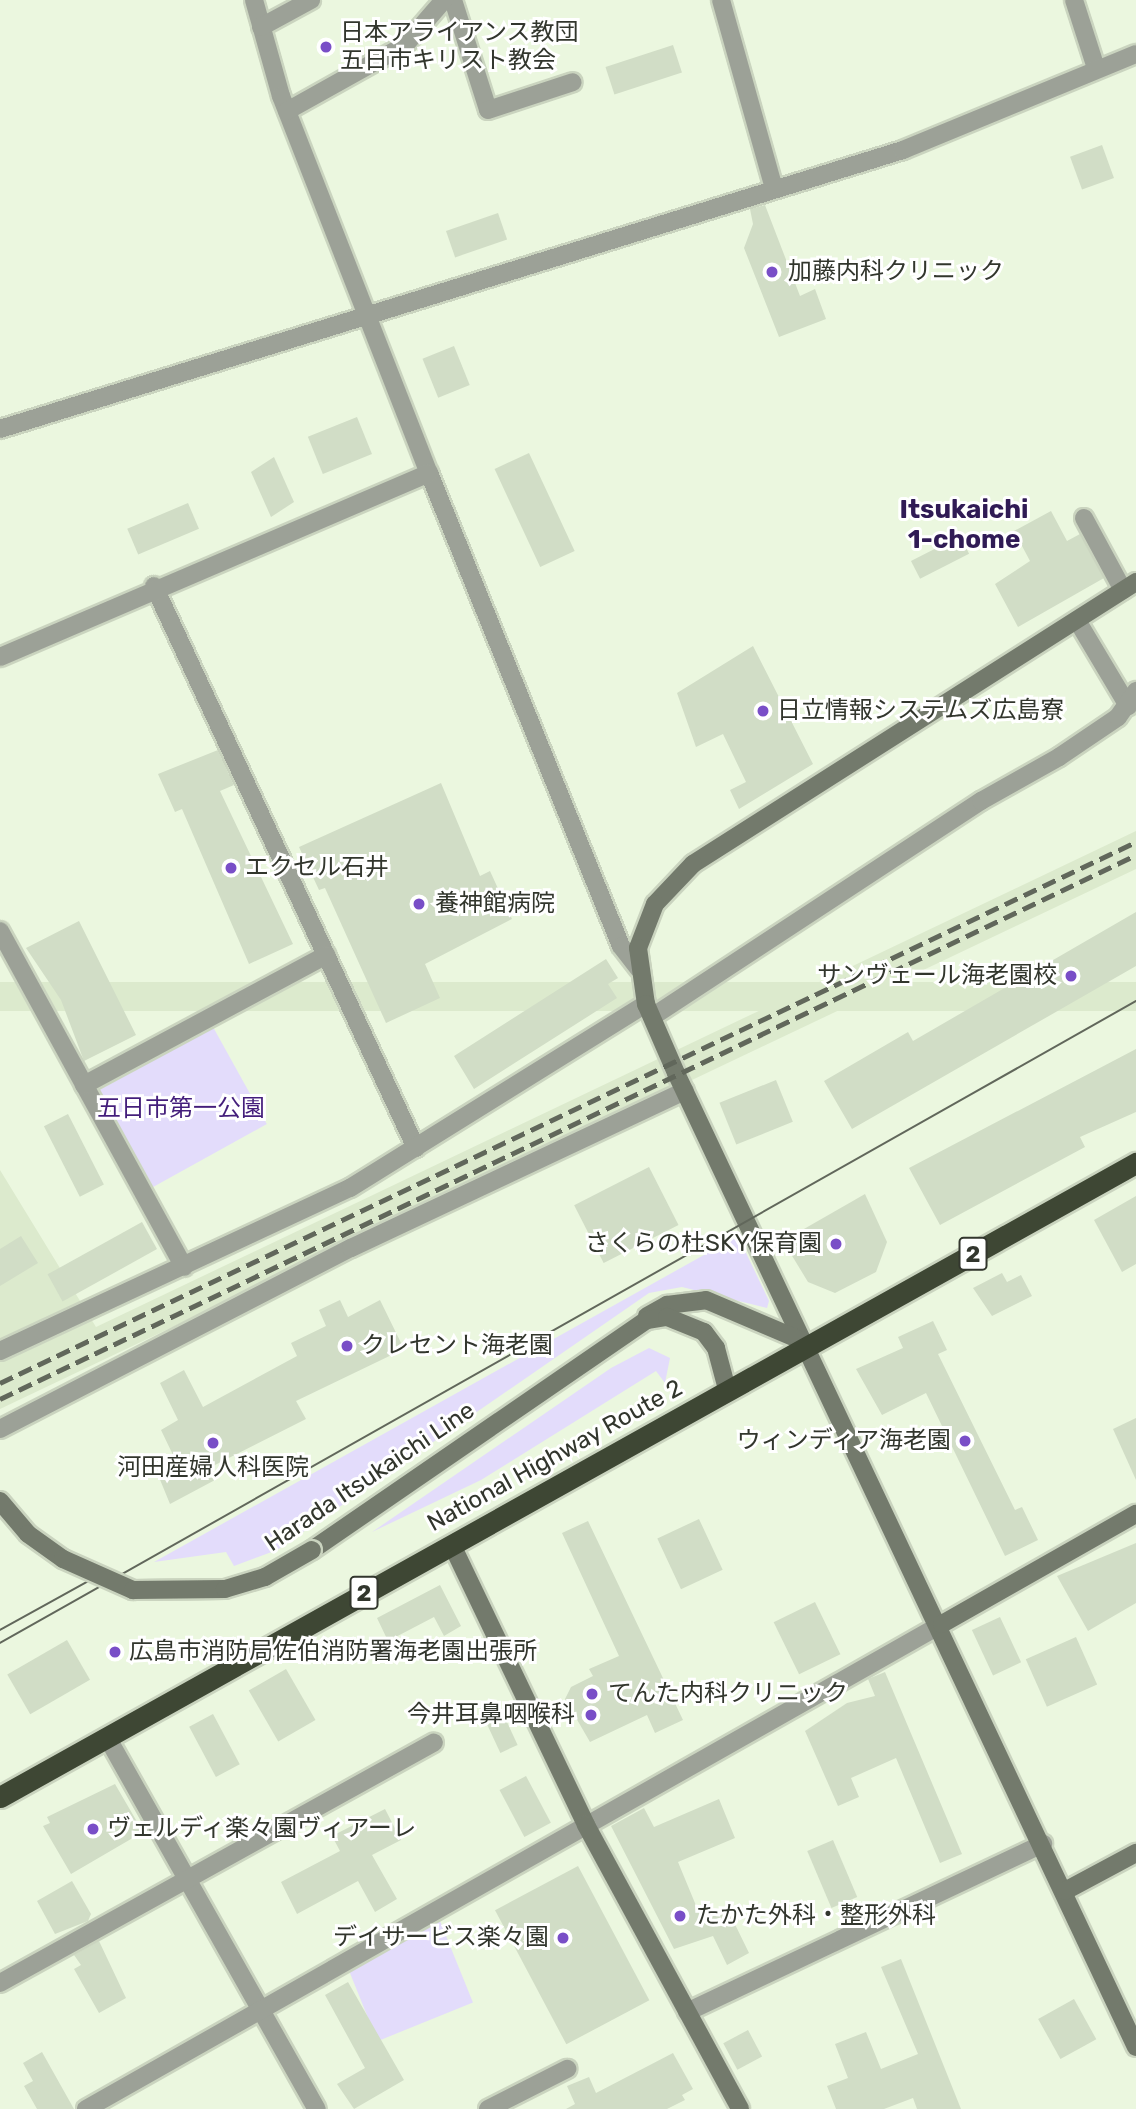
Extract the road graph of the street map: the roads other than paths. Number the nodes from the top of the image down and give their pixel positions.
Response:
1 (254, 0) edge
2 (311, 0) edge
3 (444, 0) edge
4 (453, 0) edge
5 (721, 0) edge
6 (1074, 0) edge
7 (261, 27) junction
8 (1136, 54) edge
9 (1096, 68) junction
10 (573, 82) dead end
11 (287, 111) junction
12 (774, 189) junction
13 (366, 313) junction
14 (0, 429) edge
15 (429, 473) junction
16 (1084, 519) dead end
17 (154, 586) junction
18 (1130, 586) edge
19 (1079, 622) junction
20 (0, 657) edge
21 (1132, 699) edge
22 (0, 931) edge
23 (326, 955) junction
24 (639, 970) junction
25 (649, 1011) junction
26 (84, 1084) junction
27 (685, 1091) junction
28 (416, 1148) junction
29 (1136, 1163) edge
30 (184, 1267) junction
31 (629, 1328) junction
32 (808, 1344) junction
33 (0, 1351) edge
34 (727, 1390) junction
35 (0, 1429) edge
36 (0, 1501) edge
37 (1136, 1514) edge
38 (452, 1545) junction
39 (942, 1624) junction
40 (107, 1737) junction
41 (434, 1742) dead end
42 (0, 1797) edge
43 (586, 1825) junction
44 (1043, 1844) junction
45 (1136, 1853) edge
46 (187, 1878) junction
47 (1065, 1891) junction
48 (0, 1983) edge
49 (260, 2011) junction
50 (687, 2012) junction
51 (1136, 2047) edge
52 (567, 2069) dead end
53 (86, 2109) edge
54 (317, 2109) edge
55 (488, 2109) edge
56 (740, 2109) edge

1 - 7 street
2 - 7 street
3 - 11 street
4 - 10 street
5 - 12 street
6 - 9 street
7 - 11 street
8 - 9 street
9 - 12 street
11 - 13 street
12 - 13 street
13 - 14 street
13 - 15 street
15 - 17 street
15 - 24 street
16 - 18 street
17 - 20 street
17 - 23 street
18 - 19 street
19 - 21 street
19 - 24 street
21 - 25 street
22 - 26 street
23 - 26 street
23 - 28 street
24 - 25 street
25 - 27 street
25 - 28 street
26 - 30 street
27 - 32 street
27 - 35 street
28 - 30 street
29 - 32 highway, National Highway Route 2 / 2
30 - 33 street
31 - 32 street
31 - 34 street, Harada Itsukaichi Line
31 - 36 street, Harada Itsukaichi Line, bridge
32 - 34 highway, National Highway Route 2 / 2
32 - 39 street
34 - 38 highway, National Highway Route 2 / 2
37 - 39 street
38 - 40 highway, National Highway Route 2 / 2
38 - 43 street
39 - 43 street
39 - 44 street
40 - 42 highway, National Highway Route 2 / 2
40 - 46 street
41 - 46 street
43 - 49 street
43 - 50 street
44 - 47 street
44 - 50 street
45 - 47 street
46 - 48 street
46 - 49 street
47 - 51 street
49 - 53 street
49 - 54 street
50 - 56 street
52 - 55 street

